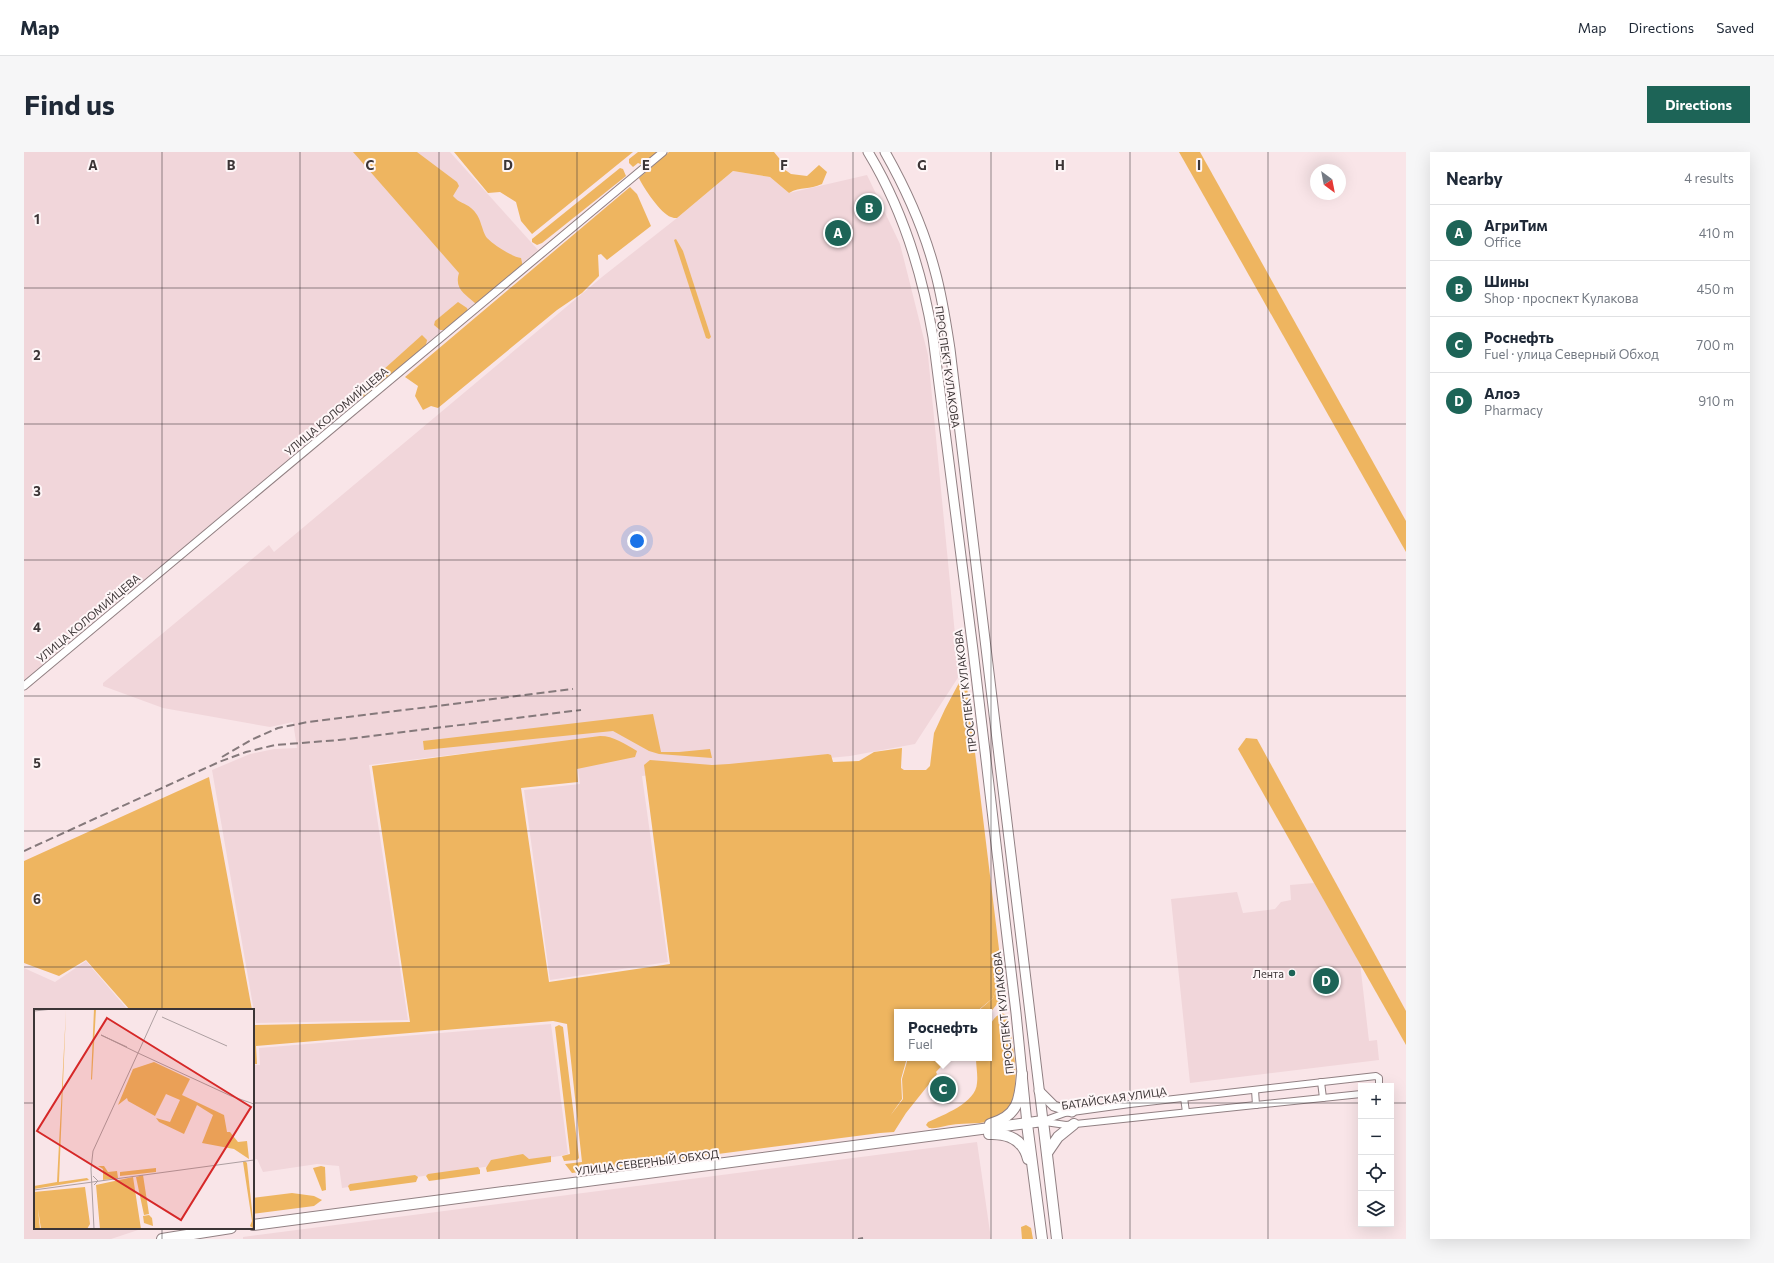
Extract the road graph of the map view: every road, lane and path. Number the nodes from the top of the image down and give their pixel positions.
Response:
1 (663, 152) edge
2 (868, 152) edge
3 (885, 152) edge
4 (24, 686) edge
5 (1022, 1074) junction
6 (1321, 1082) junction
7 (1379, 1083) edge
8 (1255, 1090) junction
9 (1039, 1091) junction
10 (1358, 1094) edge
11 (1184, 1098) junction
12 (1323, 1098) junction
13 (1256, 1105) junction
14 (1072, 1112) junction
15 (1186, 1112) junction
16 (1043, 1121) junction
17 (1027, 1124) junction
18 (1074, 1124) junction
19 (980, 1131) junction
20 (1047, 1153) junction
21 (1036, 1185) junction
22 (254, 1225) edge
23 (224, 1229) edge
24 (162, 1239) edge
25 (1042, 1239) edge
26 (1057, 1239) edge

1 - 4 street, УЛИЦА КОЛОМИЙЦЕВА
2 - 5 main road, ПРОСПЕКТ КУЛАКОВА
3 - 9 main road, ПРОСПЕКТ КУЛАКОВА
5 - 17 main road, ПРОСПЕКТ КУЛАКОВА
5 - 19 highway
6 - 7 street, БАТАЙСКАЯ УЛИЦА
6 - 8 street, БАТАЙСКАЯ УЛИЦА
6 - 12 street
8 - 11 street, БАТАЙСКАЯ УЛИЦА
8 - 13 street
9 - 14 main road
9 - 16 main road, ПРОСПЕКТ КУЛАКОВА
10 - 12 street, БАТАЙСКАЯ УЛИЦА
11 - 14 street, БАТАЙСКАЯ УЛИЦА
11 - 15 street
12 - 13 street, БАТАЙСКАЯ УЛИЦА
13 - 15 street, БАТАЙСКАЯ УЛИЦА
14 - 16 street, БАТАЙСКАЯ УЛИЦА
15 - 18 street, БАТАЙСКАЯ УЛИЦА
16 - 17 highway, УЛИЦА СЕВЕРНЫЙ ОБХОД
16 - 18 street, БАТАЙСКАЯ УЛИЦА
16 - 20 highway, ПРОСПЕКТ КУЛАКОВА
17 - 19 highway, УЛИЦА СЕВЕРНЫЙ ОБХОД
17 - 21 highway, ПРОСПЕКТ КУЛАКОВА
18 - 20 highway
19 - 21 highway
19 - 22 highway, УЛИЦА СЕВЕРНЫЙ ОБХОД
20 - 26 highway, ПРОСПЕКТ КУЛАКОВА
21 - 25 highway, ПРОСПЕКТ КУЛАКОВА
23 - 24 highway

